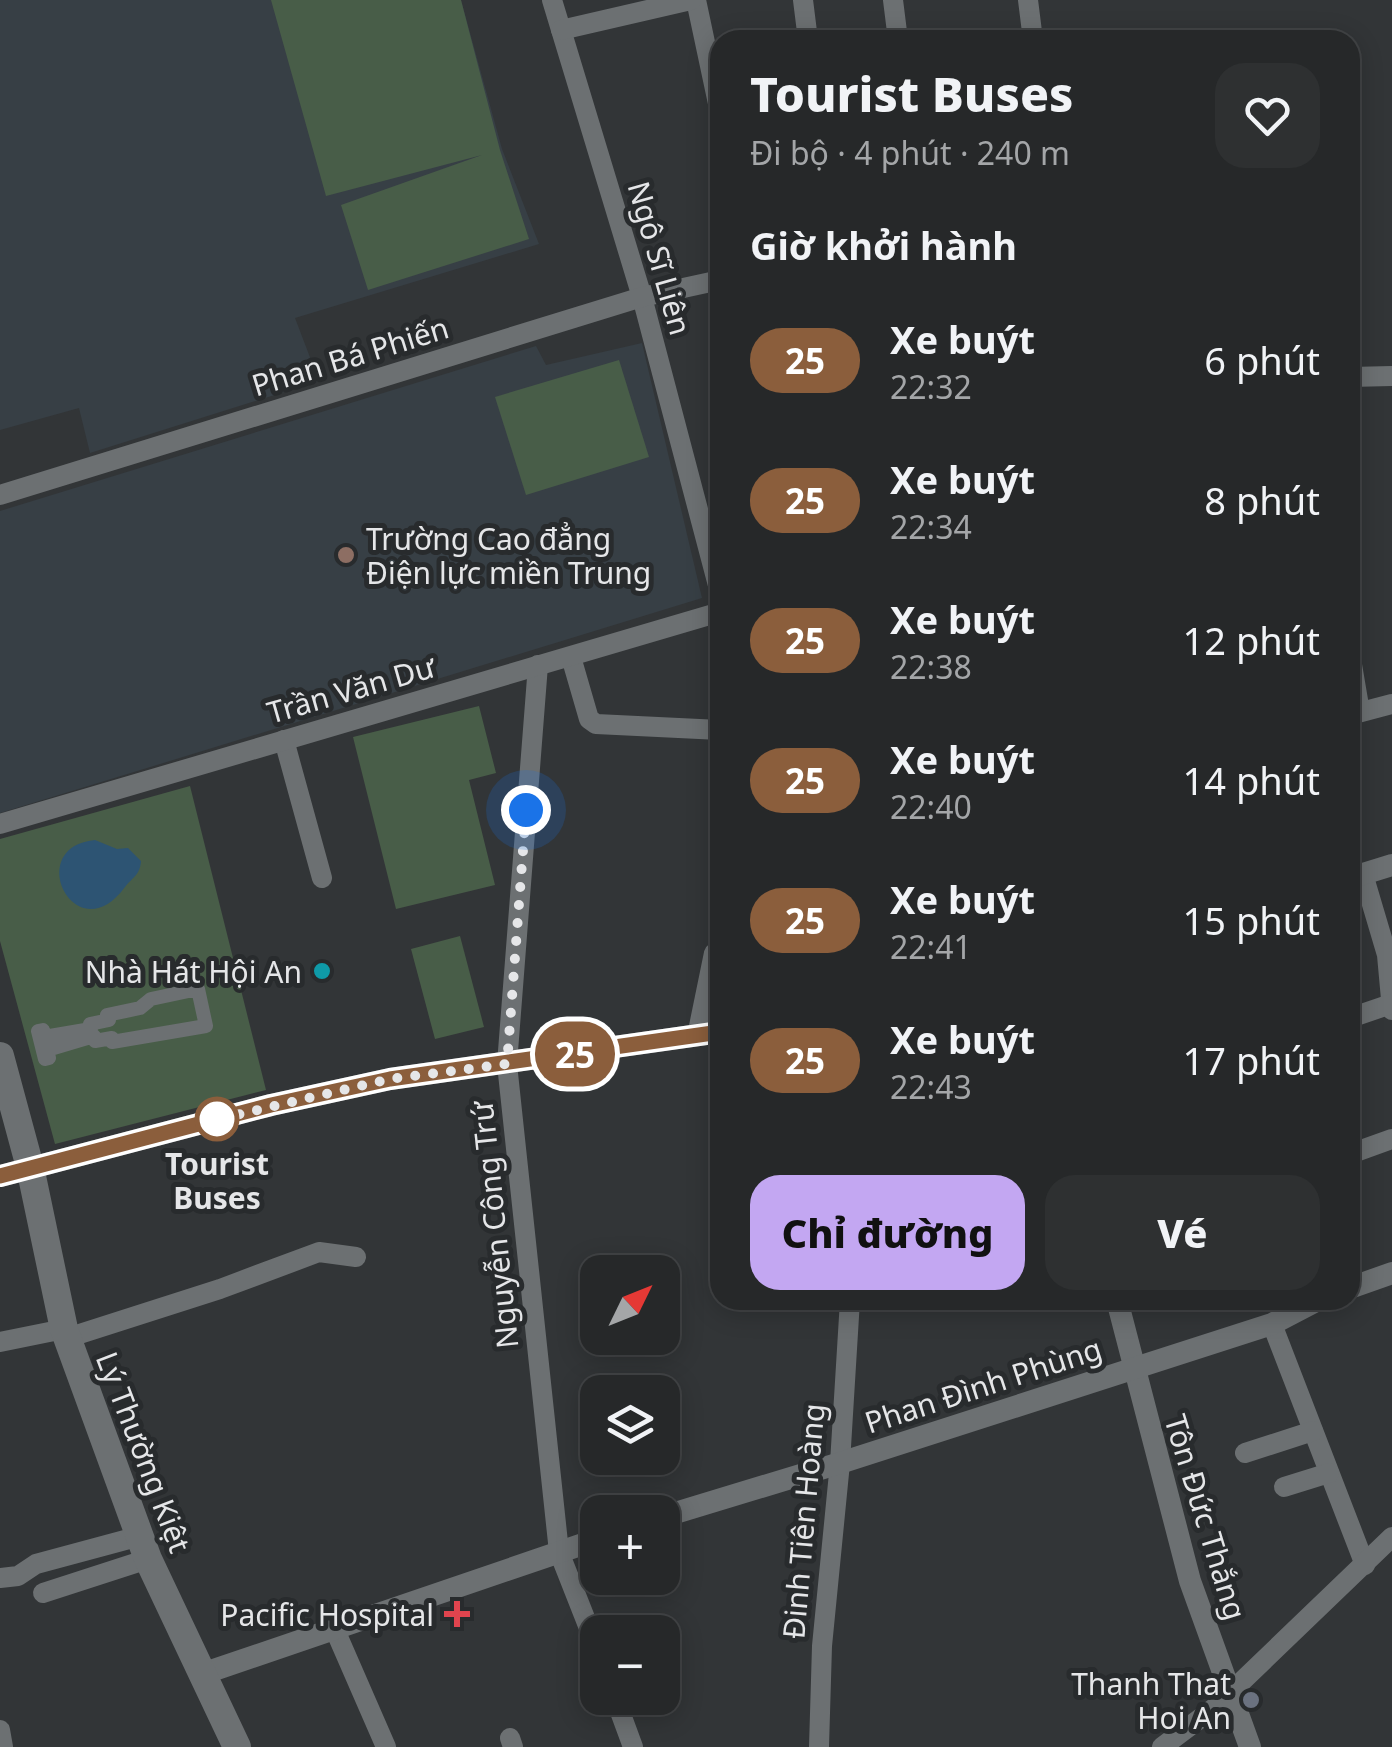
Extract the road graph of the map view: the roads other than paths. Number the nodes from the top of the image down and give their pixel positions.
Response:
1 (552, 0) edge
2 (693, 0) edge
3 (803, 0) edge
4 (892, 0) edge
5 (1028, 0) edge
6 (560, 30) junction
7 (807, 30) edge
8 (896, 30) edge
9 (1032, 30) edge
10 (710, 71) edge
11 (710, 282) edge
12 (642, 298) junction
13 (1392, 376) edge
14 (1360, 377) edge
15 (0, 495) edge
16 (710, 555) edge
17 (710, 615) edge
18 (571, 657) junction
19 (538, 665) junction
20 (1392, 704) edge
21 (1360, 713) edge
22 (710, 730) edge
23 (284, 740) junction
24 (0, 824) edge
25 (1392, 864) edge
26 (1360, 875) edge
27 (322, 878) dead end
28 (1360, 887) edge
29 (710, 1007) edge
30 (1391, 1007) edge
31 (1360, 1015) edge
32 (708, 1034) edge
33 (83, 1035) joint
34 (0, 1056) edge
35 (507, 1064) junction
36 (1392, 1139) edge
37 (1360, 1150) edge
38 (30, 1166) junction
39 (0, 1176) edge
40 (356, 1257) dead end
41 (1392, 1272) edge
42 (1360, 1284) edge
43 (849, 1310) edge
44 (1119, 1310) edge
45 (1298, 1310) edge
46 (1272, 1324) junction
47 (65, 1334) junction
48 (0, 1342) edge
49 (1132, 1367) junction
50 (1313, 1431) junction
51 (1245, 1453) dead end
52 (840, 1464) junction
53 (1330, 1473) junction
54 (1284, 1487) dead end
55 (680, 1511) edge
56 (1392, 1538) edge
57 (580, 1545) edge
58 (144, 1548) junction
59 (559, 1552) junction
60 (1365, 1565) junction
61 (0, 1578) edge
62 (44, 1593) dead end
63 (584, 1615) edge
64 (336, 1630) junction
65 (202, 1674) junction
66 (1231, 1691) junction
67 (621, 1715) edge
68 (0, 1730) edge
69 (3, 1747) edge
70 (237, 1747) edge
71 (386, 1747) edge
72 (633, 1747) edge
73 (820, 1747) edge
74 (1162, 1747) edge
75 (1250, 1747) edge

1 - 6 street, Ngô Sĩ Liên
2 - 6 street
2 - 10 street
3 - 7 street
4 - 8 street
5 - 9 street
6 - 12 street, Ngô Sĩ Liên
11 - 12 street, Phan Bá Phiến
12 - 15 street, Phan Bá Phiến
12 - 16 street, Ngô Sĩ Liên
13 - 14 street
17 - 18 street, Trần Văn Dư
18 - 19 street, Trần Văn Dư
18 - 22 street
19 - 23 street, Trần Văn Dư
19 - 35 street, Nguyễn Công Trứ
20 - 21 street
23 - 24 street, Trần Văn Dư
23 - 27 street
25 - 26 street
28 - 30 street
29 - 32 street
30 - 31 street
32 - 35 street
33 - 33 street
34 - 38 main road, Lý Thường Kiệt
35 - 38 street
35 - 59 street, Nguyễn Công Trứ
36 - 37 street
38 - 39 street
38 - 47 main road, Lý Thường Kiệt
40 - 47 street
41 - 42 street
43 - 52 street, Đinh Tiên Hoàng
44 - 49 street, Tôn Đức Thắng
45 - 46 street, Phan Đình Phùng
46 - 49 street, Phan Đình Phùng
46 - 50 street
47 - 48 street
47 - 58 main road, Lý Thường Kiệt
49 - 52 street, Phan Đình Phùng
49 - 66 street, Tôn Đức Thắng
50 - 51 street
50 - 53 street
52 - 55 street, Phan Đình Phùng
52 - 73 street, Đinh Tiên Hoàng
53 - 54 street
53 - 60 street
56 - 60 street
57 - 59 street
58 - 61 street
58 - 62 street
58 - 65 main road, Lý Thường Kiệt
59 - 63 street, Nguyễn Công Trứ
59 - 64 street
60 - 66 street
64 - 65 street
64 - 71 street
65 - 70 main road, Lý Thường Kiệt
66 - 74 street
66 - 75 street, Tôn Đức Thắng
67 - 72 street
68 - 69 street

